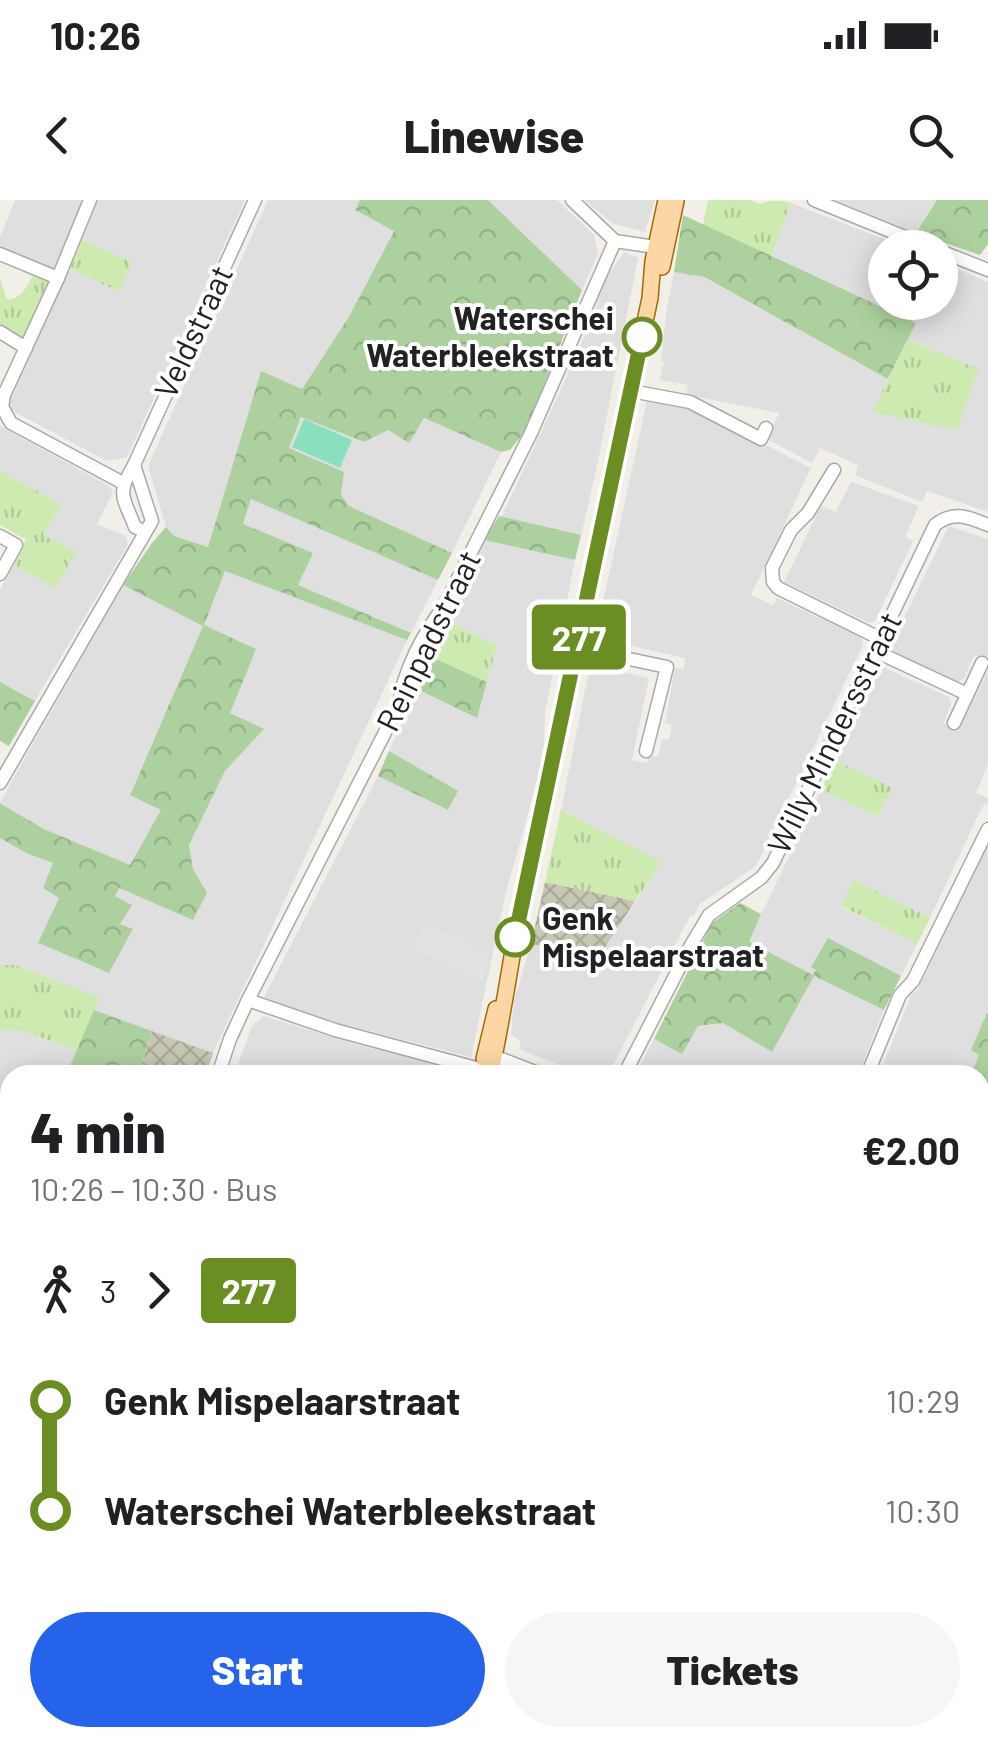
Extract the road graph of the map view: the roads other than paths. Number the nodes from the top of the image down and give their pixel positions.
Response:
1 (90, 200) edge
2 (255, 200) edge
3 (572, 200) edge
4 (666, 200) edge
5 (676, 200) edge
6 (814, 200) edge
7 (888, 230) edge
8 (615, 241) junction
9 (662, 248) junction
10 (0, 254) edge
11 (958, 258) edge
12 (988, 270) edge
13 (58, 278) junction
14 (0, 332) edge
15 (26, 348) junction
16 (631, 390) junction
17 (766, 428) dead end
18 (134, 465) junction
19 (834, 470) dead end
20 (123, 483) junction
21 (988, 524) edge
22 (146, 532) junction
23 (0, 536) edge
24 (0, 574) edge
25 (878, 645) junction
26 (576, 648) junction
27 (982, 664) dead end
28 (967, 694) junction
29 (954, 723) dead end
30 (646, 750) dead end
31 (0, 783) edge
32 (988, 829) edge
33 (507, 977) junction
34 (248, 1000) junction
35 (494, 1056) junction
36 (221, 1065) edge
37 (456, 1065) edge
38 (485, 1065) edge
39 (489, 1065) edge
40 (517, 1065) edge
41 (629, 1065) edge
42 (871, 1065) edge

1 - 13 street
2 - 18 street, Veldstraat
3 - 8 street
4 - 9 main road
5 - 9 main road
6 - 7 street
8 - 9 street
8 - 34 street, Reinpadstraat
9 - 16 main road
10 - 13 street
11 - 12 street
13 - 15 street
14 - 15 street
15 - 20 street
16 - 17 street
16 - 26 main road
18 - 20 street, Veldstraat
18 - 22 street
19 - 25 street
20 - 22 street
21 - 25 street, Willy Mindersstraat
22 - 31 street
23 - 24 street
25 - 28 street
25 - 41 street, Willy Mindersstraat
26 - 30 street
26 - 33 main road
27 - 28 street
28 - 29 street
32 - 42 street
33 - 35 main road
33 - 38 main road
34 - 36 street, Reinpadstraat
34 - 37 street
35 - 39 main road
35 - 40 street

